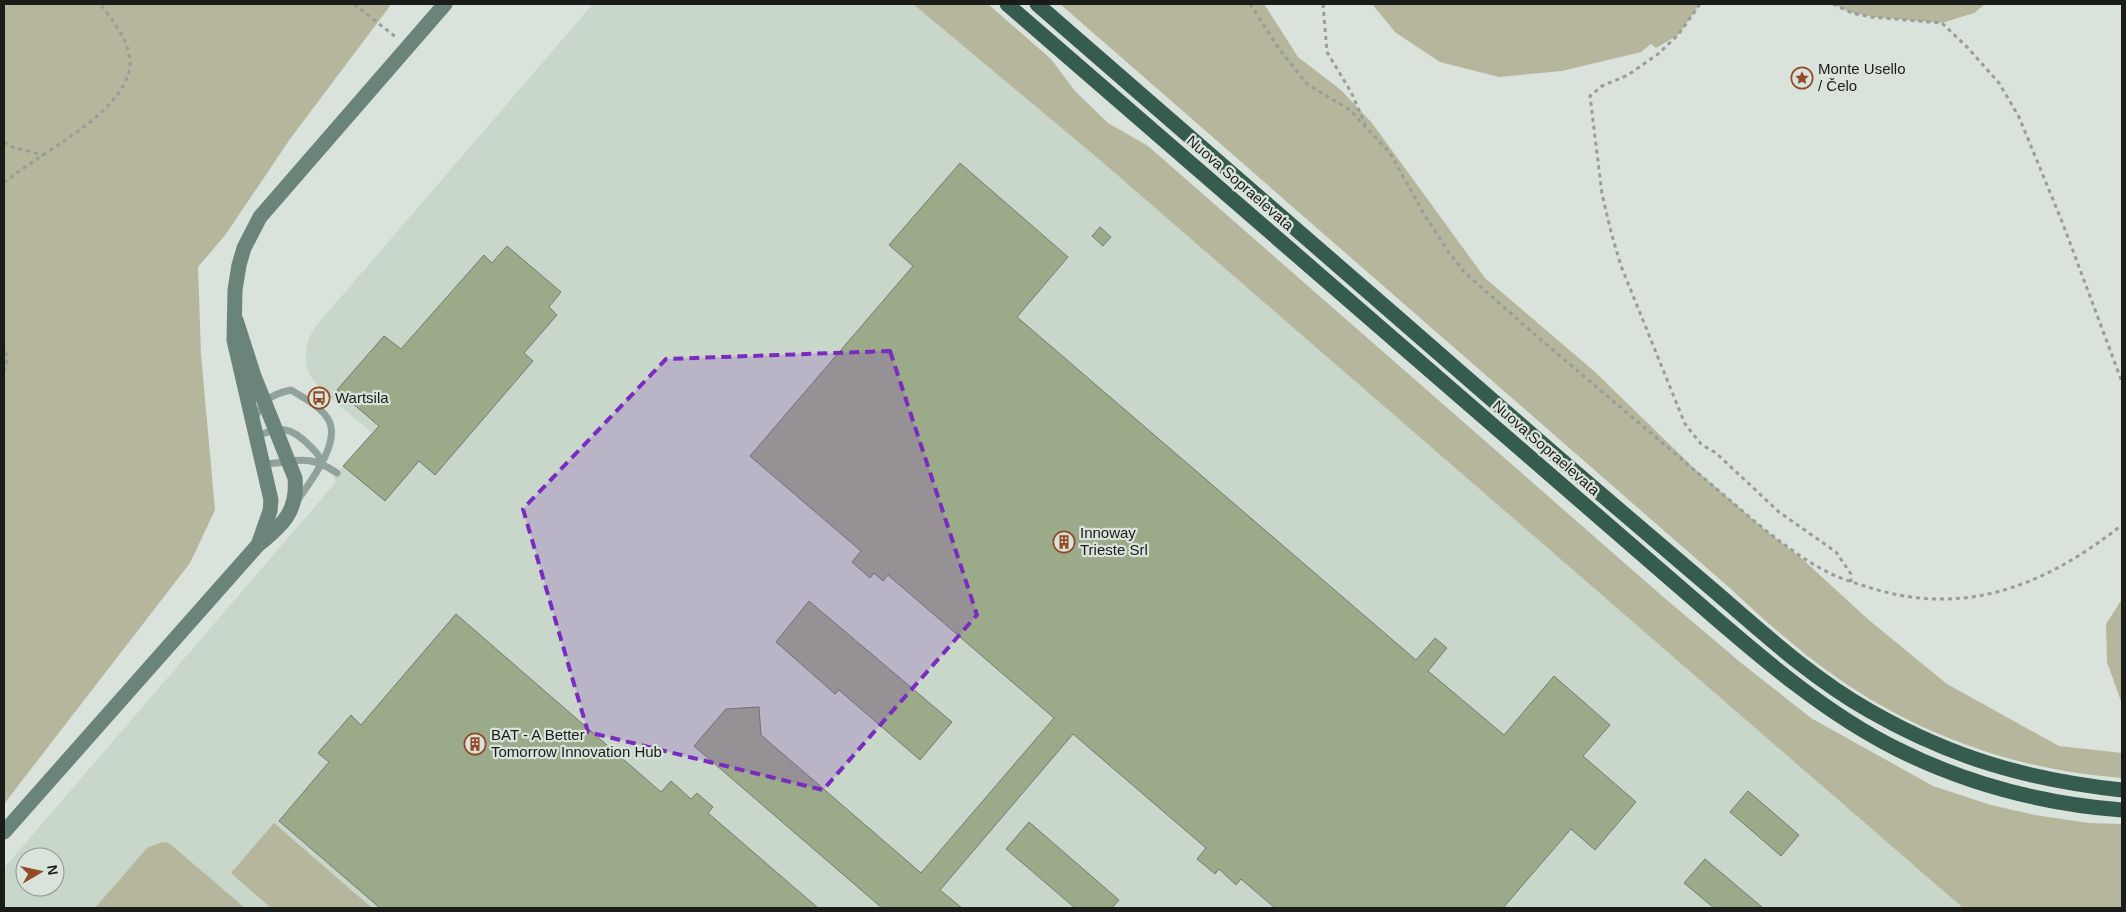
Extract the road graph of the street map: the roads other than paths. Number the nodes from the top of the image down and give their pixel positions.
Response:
1 (445, 4) edge
2 (1007, 4) edge
3 (1037, 4) edge
4 (236, 320) junction
5 (264, 401) junction
6 (254, 431) junction
7 (276, 431) junction
8 (287, 460) junction
9 (322, 463) junction
10 (263, 464) junction
11 (337, 473) dead end
12 (293, 507) junction
13 (258, 545) junction
14 (2122, 790) edge
15 (2122, 810) edge
16 (4, 832) edge

1 - 4 street
2 - 15 highway, Nuova Sopraelevata
3 - 14 highway, Nuova Sopraelevata
4 - 5 street
4 - 6 street
5 - 6 lane
5 - 7 street
5 - 9 lane
6 - 7 lane
6 - 10 street
7 - 8 street
7 - 9 lane
8 - 9 lane
8 - 10 lane
8 - 12 street
9 - 11 lane
9 - 12 lane
10 - 13 street
12 - 13 street
13 - 16 street

